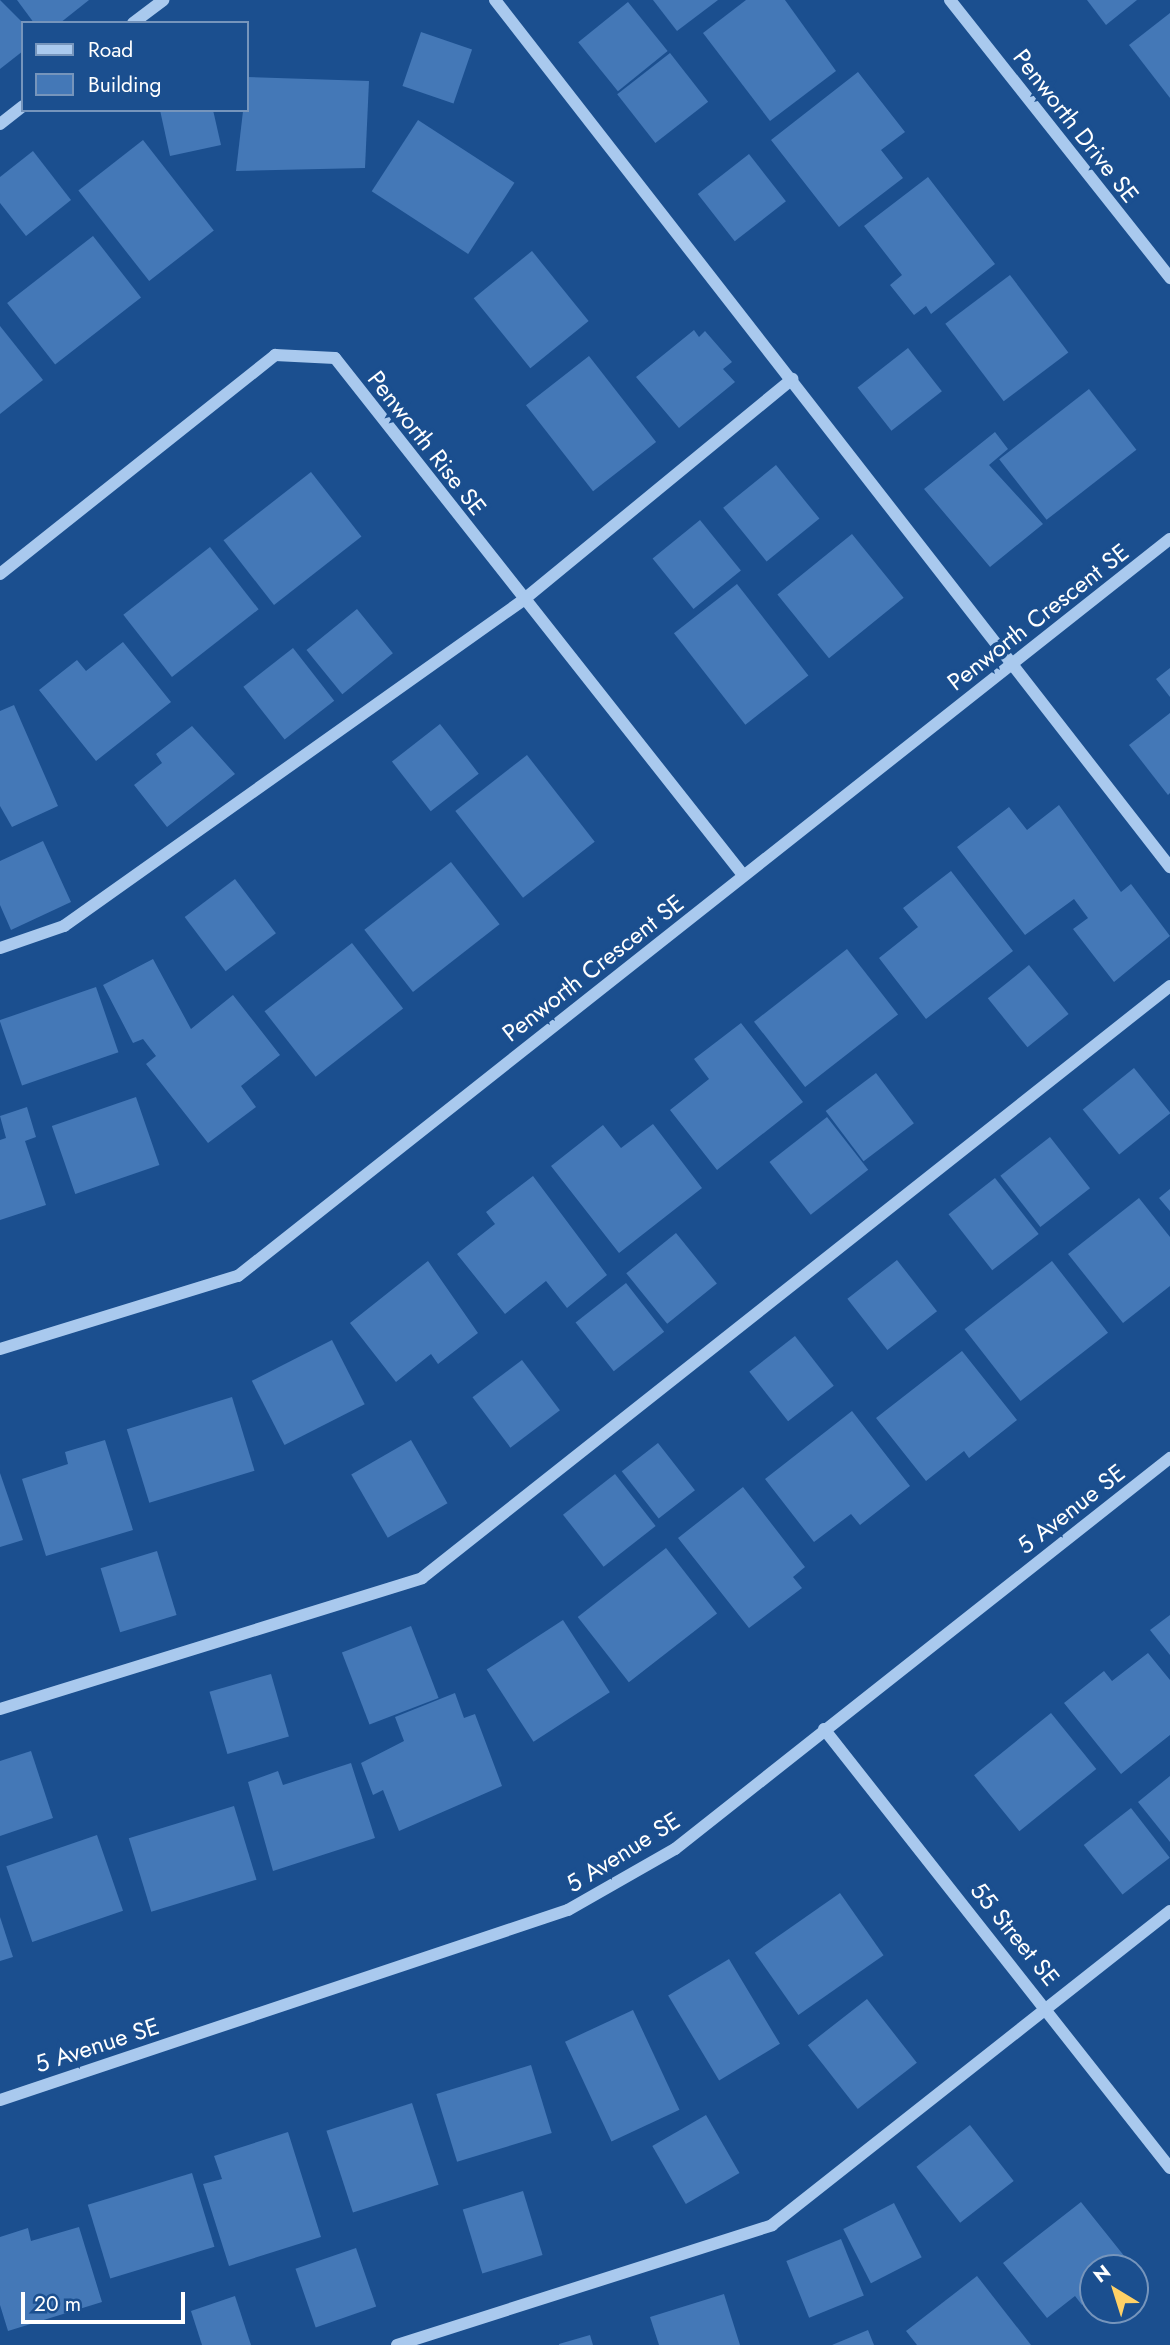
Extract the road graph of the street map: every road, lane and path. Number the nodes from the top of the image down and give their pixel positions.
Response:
1 (163, 0) edge
2 (495, 0) edge
3 (950, 0) edge
4 (136, 21) edge
5 (21, 108) edge
6 (0, 124) edge
7 (1170, 278) edge
8 (792, 379) junction
9 (1170, 539) edge
10 (0, 574) edge
11 (522, 601) junction
12 (1015, 663) junction
13 (1170, 867) edge
14 (743, 875) junction
15 (0, 948) edge
16 (1170, 986) edge
17 (0, 1349) edge
18 (1170, 1458) edge
19 (0, 1709) edge
20 (824, 1729) junction
21 (1170, 1912) edge
22 (1048, 2009) junction
23 (0, 2100) edge
24 (1170, 2168) edge
25 (397, 2345) edge

1 - 4 street
2 - 8 street
3 - 7 street, Penworth Drive SE
5 - 6 street
8 - 11 street
8 - 12 street
9 - 12 street, Penworth Crescent SE
10 - 11 street, Penworth Rise SE
11 - 14 street, Penworth Rise SE
11 - 15 street
12 - 13 street
12 - 14 street, Penworth Crescent SE
14 - 17 street, Penworth Crescent SE
16 - 19 street
18 - 20 street, 5 Avenue SE
20 - 22 street, 55 Street SE
20 - 23 street, 5 Avenue SE
21 - 22 street
22 - 24 street, 55 Street SE
22 - 25 street

